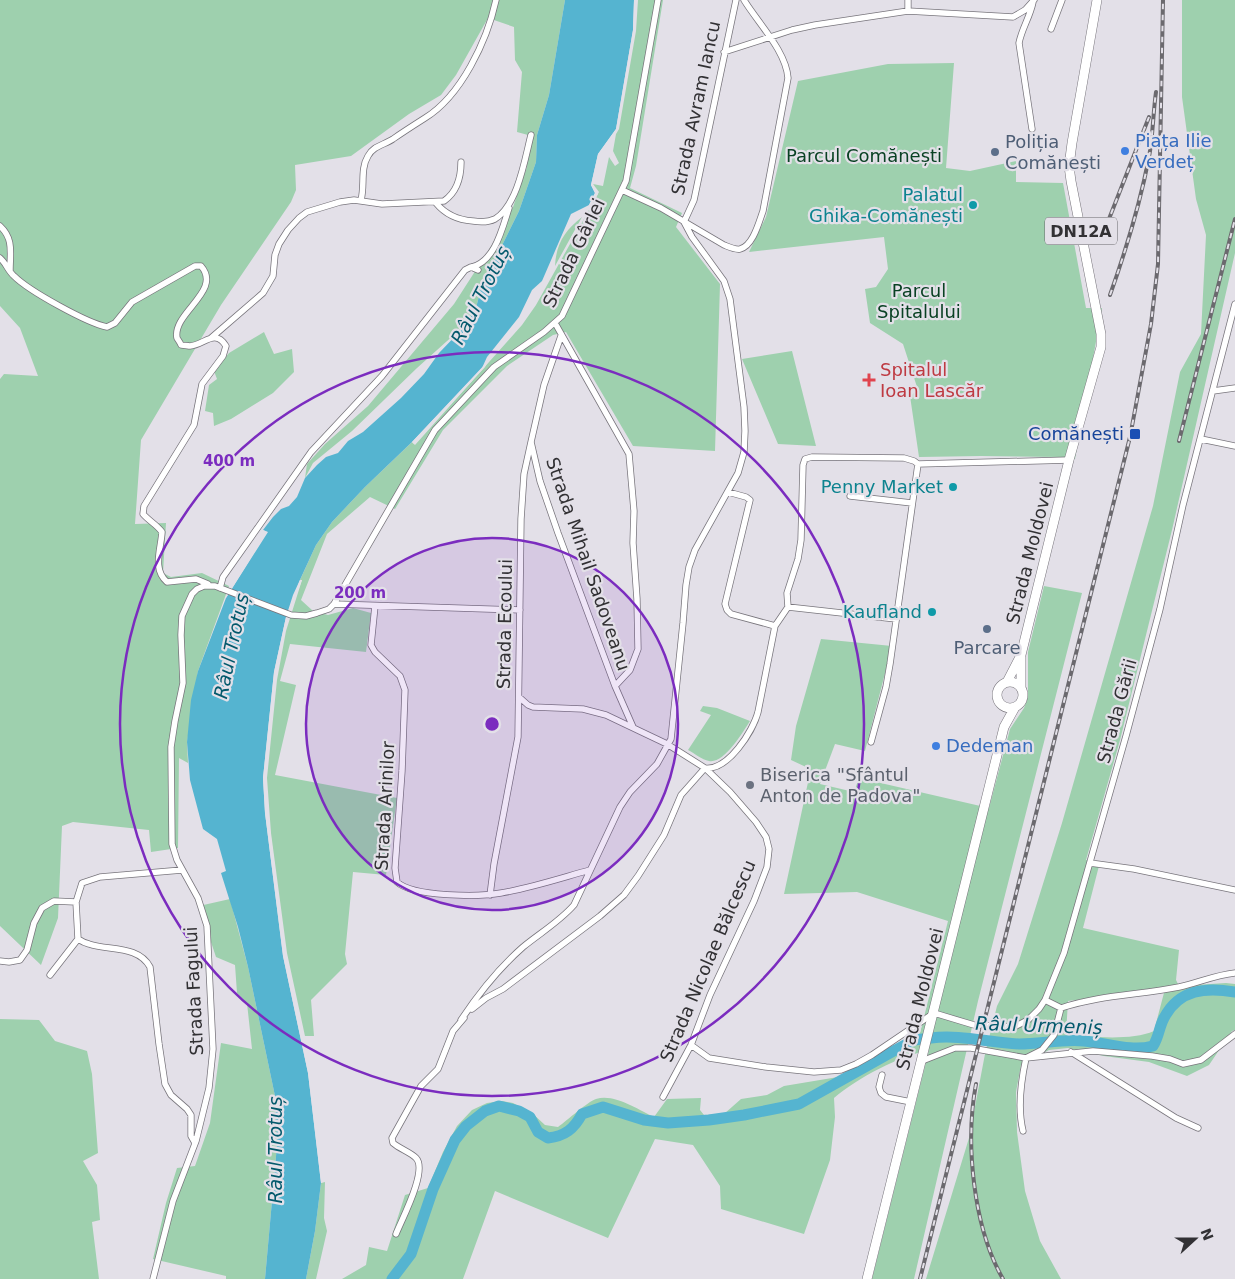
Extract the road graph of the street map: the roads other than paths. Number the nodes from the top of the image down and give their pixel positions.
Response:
1 (496, 0) edge
2 (658, 0) edge
3 (736, 0) edge
4 (744, 0) edge
5 (908, 0) edge
6 (1062, 0) edge
7 (1097, 0) edge
8 (1033, 1) edge
9 (908, 11) junction
10 (1051, 29) dead end
11 (770, 38) junction
12 (724, 52) junction
13 (1032, 129) dead end
14 (531, 135) dead end
15 (462, 162) dead end
16 (622, 190) junction
17 (360, 200) junction
18 (436, 202) junction
19 (510, 204) junction
20 (684, 222) junction
21 (0, 226) edge
22 (0, 258) edge
23 (471, 267) junction
24 (10, 270) junction
25 (478, 270) dead end
26 (1235, 304) edge
27 (555, 323) junction
28 (561, 336) junction
29 (211, 338) junction
30 (1235, 388) edge
31 (1213, 391) junction
32 (1201, 439) junction
33 (531, 442) junction
34 (1235, 446) edge
35 (1070, 460) junction
36 (918, 464) junction
37 (728, 492) junction
38 (850, 496) dead end
39 (912, 502) junction
40 (218, 587) junction
41 (334, 604) junction
42 (375, 606) junction
43 (788, 608) junction
44 (520, 610) junction
45 (896, 619) junction
46 (775, 626) junction
47 (1021, 654) junction
48 (1007, 682) junction
49 (615, 686) junction
50 (1021, 687) junction
51 (519, 697) junction
52 (1001, 706) junction
53 (1014, 708) junction
54 (1004, 727) junction
55 (633, 728) junction
56 (871, 742) dead end
57 (667, 744) junction
58 (706, 768) junction
59 (1090, 863) junction
60 (182, 870) junction
61 (590, 870) junction
62 (1235, 890) edge
63 (490, 895) junction
64 (76, 902) junction
65 (78, 939) junction
66 (0, 961) edge
67 (1235, 973) edge
68 (50, 974) dead end
69 (1045, 1000) junction
70 (1061, 1008) junction
71 (934, 1013) junction
72 (461, 1020) junction
73 (1235, 1034) edge
74 (691, 1045) junction
75 (1071, 1052) junction
76 (1026, 1058) junction
77 (922, 1061) junction
78 (882, 1075) dead end
79 (663, 1097) dead end
80 (911, 1102) junction
81 (1198, 1128) dead end
82 (1023, 1131) dead end
83 (195, 1143) junction
84 (396, 1234) dead end
85 (153, 1279) edge
86 (867, 1279) edge

1 - 17 street
2 - 16 street, Strada Gârlei
3 - 12 street, Strada Avram Iancu
4 - 11 street
5 - 9 street
6 - 10 street
7 - 35 main road, DN12A
8 - 9 street
8 - 13 street
9 - 11 street
11 - 12 street
11 - 20 street
12 - 20 street, Strada Avram Iancu
14 - 19 street
15 - 18 street
16 - 20 street
16 - 27 street, Strada Gârlei
17 - 18 street
17 - 29 street
18 - 19 street
19 - 23 street
20 - 37 street
21 - 24 street
22 - 24 street
23 - 25 street
23 - 40 street
24 - 29 street
26 - 31 street, Strada Gării
27 - 28 street, Strada Mihail Sadoveanu
27 - 41 street, Strada Gârlei
28 - 33 street, Strada Mihail Sadoveanu
28 - 49 street, Strada Mihail Sadoveanu
29 - 40 street
30 - 31 street
31 - 32 street, Strada Gării
32 - 34 street
32 - 59 street, Strada Gării
33 - 44 street, Strada Ecoului
33 - 49 street, Strada Mihail Sadoveanu
35 - 36 street
35 - 47 main road, Strada Moldovei / DN12A
36 - 39 street
36 - 43 street
37 - 46 street
37 - 57 street
38 - 39 street
39 - 45 street
40 - 41 street
40 - 60 street, Strada Fagului
41 - 42 street
42 - 44 street
42 - 63 street, Strada Arinilor
43 - 45 street
43 - 46 street
44 - 51 street, Strada Ecoului
45 - 56 street
46 - 58 street
47 - 48 main road, Strada Moldovei
47 - 50 main road, Strada Moldovei
48 - 50 main road
48 - 52 main road
49 - 55 street, Strada Mihail Sadoveanu
50 - 53 main road
51 - 55 street, Strada Nicolae Bălcescu
51 - 63 street, Strada Ecoului
52 - 53 main road
52 - 54 main road, Strada Moldovei
53 - 54 main road, Strada Moldovei
54 - 71 main road, Strada Moldovei
55 - 57 street, Strada Nicolae Bălcescu
57 - 58 street, Strada Nicolae Bălcescu
57 - 61 street
58 - 72 street
58 - 74 street, Strada Nicolae Bălcescu
59 - 62 street
59 - 69 street, Strada Gării
60 - 64 street
60 - 83 street, Strada Fagului
61 - 63 street, Strada Arinilor
61 - 72 street
64 - 65 street
64 - 66 street
65 - 68 street
65 - 83 street
67 - 70 street
69 - 70 street
69 - 71 street, Strada Gării
70 - 76 street
71 - 74 street
71 - 77 main road, Strada Moldovei
72 - 84 street
73 - 75 street
74 - 79 street, Strada Nicolae Bălcescu
75 - 76 street
75 - 81 street
76 - 77 street
76 - 82 street
77 - 80 main road, Strada Moldovei
78 - 80 street
80 - 86 main road, Strada Moldovei
83 - 85 street, Strada Fagului

